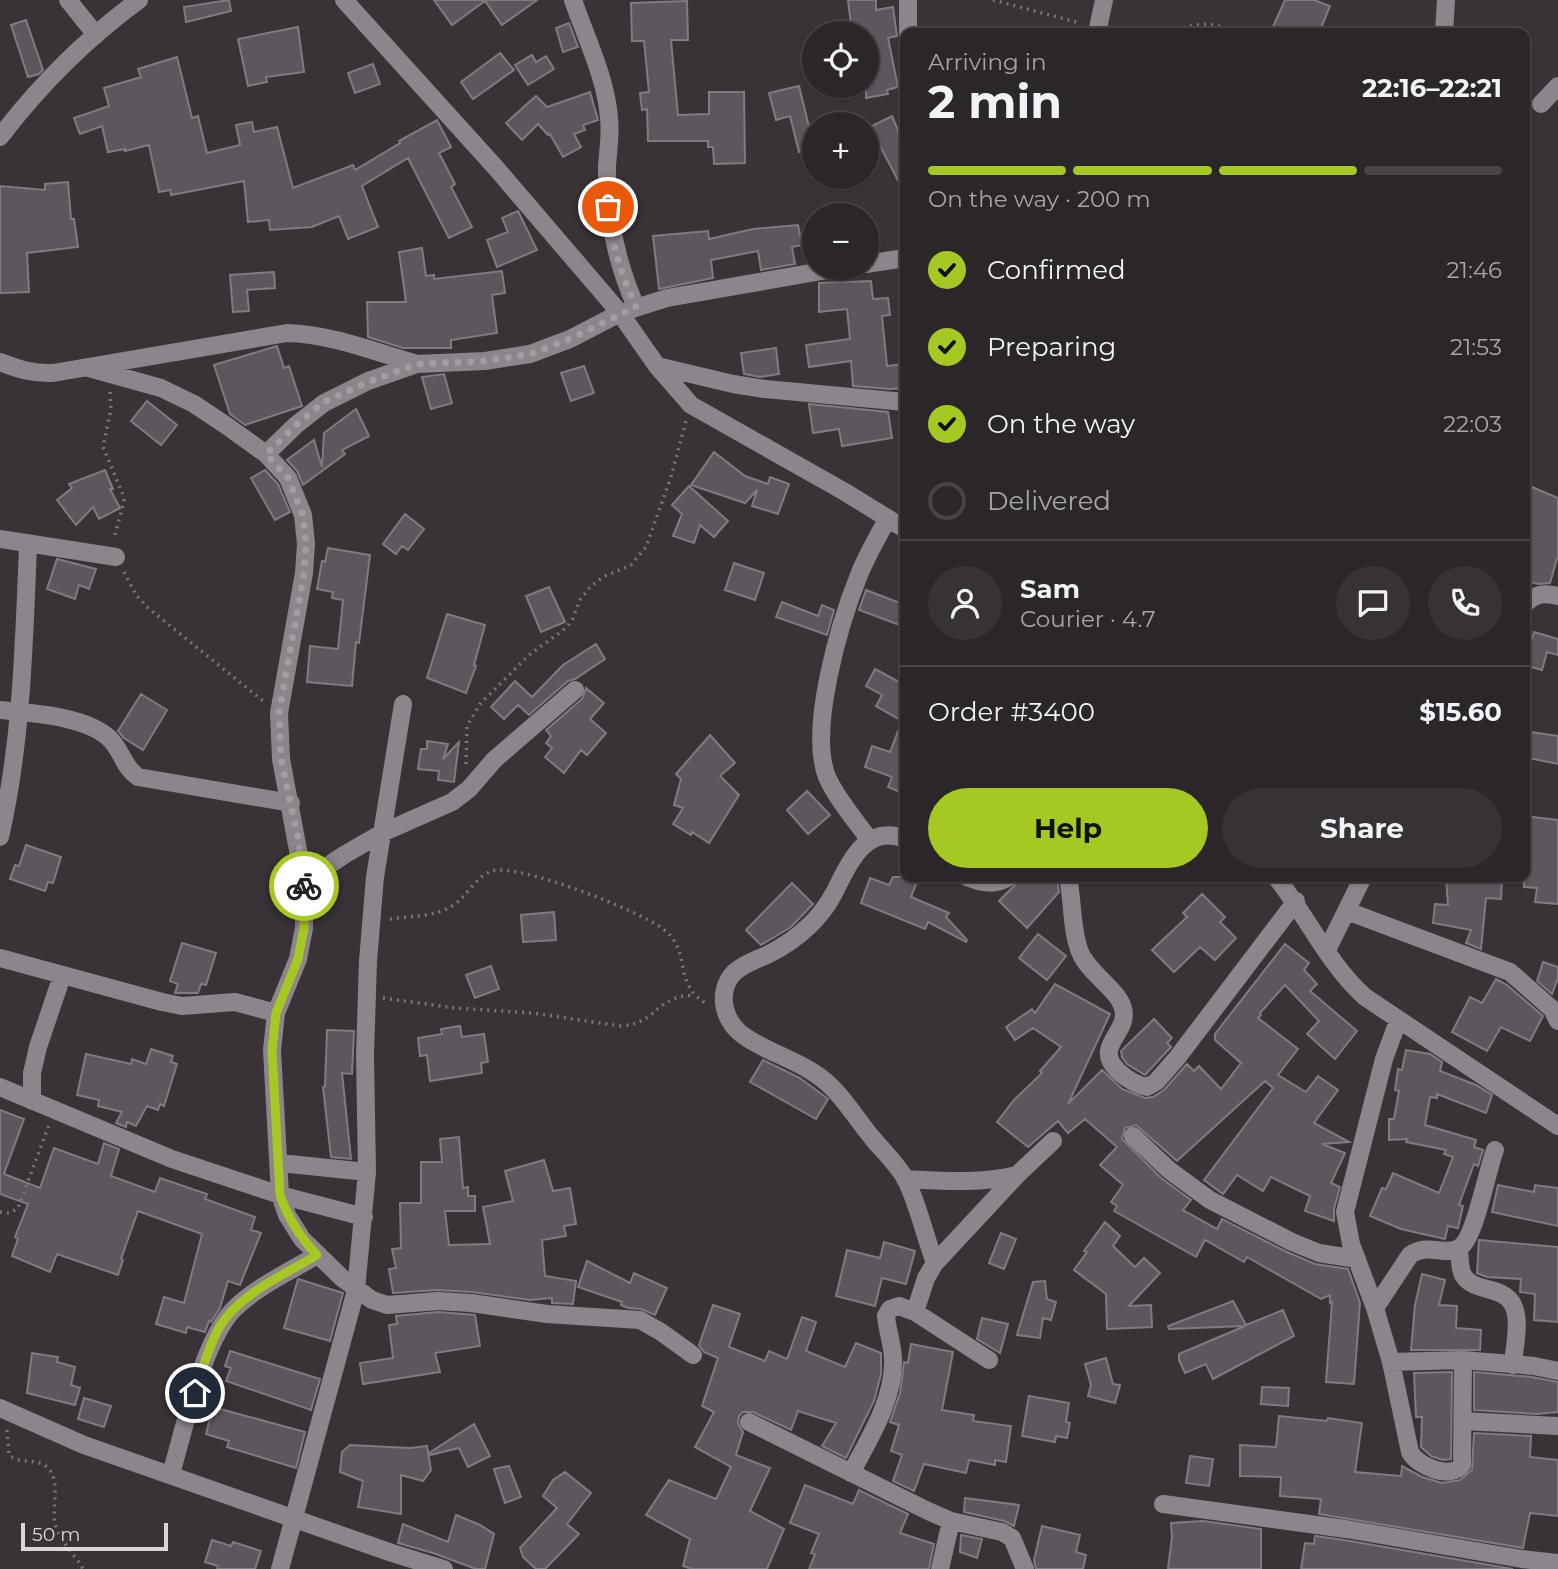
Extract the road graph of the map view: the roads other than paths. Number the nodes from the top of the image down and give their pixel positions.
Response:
1 (68, 0) edge
2 (139, 0) edge
3 (344, 0) edge
4 (573, 0) edge
5 (908, 0) edge
6 (1104, 0) edge
7 (1446, 0) edge
8 (908, 28) edge
9 (1098, 28) road end
10 (1444, 28) edge
11 (96, 35) junction
12 (1558, 86) edge
13 (1541, 104) dead end
14 (0, 137) edge
15 (900, 259) edge
16 (879, 262) edge
17 (802, 274) edge
18 (628, 310) junction
19 (0, 362) edge
20 (417, 364) junction
21 (657, 366) junction
22 (98, 370) junction
23 (900, 402) edge
24 (266, 454) junction
25 (888, 518) junction
26 (900, 526) edge
27 (0, 539) edge
28 (28, 545) junction
29 (116, 557) road end
30 (1558, 596) edge
31 (1530, 600) edge
32 (575, 690) dead end
33 (403, 704) dead end
34 (0, 710) edge
35 (19, 712) junction
36 (291, 803) junction
37 (382, 833) junction
38 (0, 837) edge
39 (900, 838) edge
40 (869, 839) junction
41 (982, 882) edge
42 (1001, 882) edge
43 (1069, 882) edge
44 (1280, 882) edge
45 (1361, 882) edge
46 (304, 883) junction
47 (1296, 901) junction
48 (1347, 911) junction
49 (1327, 950) junction
50 (0, 958) edge
51 (62, 976) junction
52 (276, 1013) junction
53 (1556, 1014) edge
54 (1398, 1021) junction
55 (0, 1087) edge
56 (33, 1101) junction
57 (1558, 1126) edge
58 (1133, 1136) dead end
59 (1053, 1141) dead end
60 (1494, 1150) dead end
61 (279, 1163) junction
62 (367, 1172) junction
63 (1017, 1175) junction
64 (905, 1179) junction
65 (280, 1195) junction
66 (364, 1217) junction
67 (1459, 1248) junction
68 (317, 1255) junction
69 (1357, 1259) junction
70 (935, 1263) junction
71 (356, 1290) junction
72 (1375, 1308) junction
73 (915, 1312) junction
74 (693, 1355) dead end
75 (989, 1360) dead end
76 (1463, 1360) junction
77 (1391, 1362) junction
78 (1513, 1365) junction
79 (1558, 1371) edge
80 (3, 1409) edge
81 (1463, 1421) junction
82 (749, 1422) dead end
83 (1558, 1426) edge
84 (851, 1473) junction
85 (171, 1474) junction
86 (1163, 1504) dead end
87 (295, 1518) junction
88 (951, 1521) junction
89 (1558, 1563) edge
90 (280, 1569) edge
91 (444, 1569) edge
92 (940, 1569) edge
93 (1026, 1569) edge

1 - 11 street
2 - 11 street
3 - 18 street
4 - 18 street
5 - 8 street
6 - 9 street
7 - 10 street
11 - 14 street
12 - 13 street
15 - 16 street
17 - 18 street
18 - 20 street
18 - 21 street
19 - 22 street
20 - 22 street
20 - 24 street
21 - 23 street
21 - 25 street
22 - 24 street
24 - 36 street
25 - 26 street
25 - 40 street
27 - 28 street
28 - 29 street
28 - 35 street
30 - 31 street
32 - 37 street
33 - 37 street
34 - 35 street
35 - 36 street
35 - 38 street
36 - 46 street
37 - 46 street
37 - 62 street
39 - 40 street
40 - 64 street
41 - 42 street
43 - 47 street
44 - 47 street
45 - 48 street
46 - 52 street
47 - 49 street
48 - 49 street
48 - 53 street
49 - 54 street
50 - 51 street
51 - 52 street
51 - 56 street
52 - 61 street
54 - 57 street
54 - 69 street
55 - 56 street
56 - 65 street
58 - 69 street
59 - 63 street
60 - 67 street
61 - 62 street
61 - 65 street
62 - 66 street
63 - 64 street
63 - 70 street
64 - 70 street
65 - 66 street
65 - 68 street
66 - 71 street
67 - 72 street
67 - 78 street
68 - 71 street
68 - 85 street
69 - 72 street
70 - 73 street
71 - 74 street
71 - 87 street
72 - 77 street
73 - 75 street
73 - 84 street
76 - 77 street
76 - 78 street
76 - 81 street
77 - 81 street
78 - 79 street
80 - 85 street
81 - 83 street
82 - 84 street
84 - 88 street
85 - 87 street
86 - 89 street
87 - 90 street
87 - 91 street
88 - 92 street
88 - 93 street

